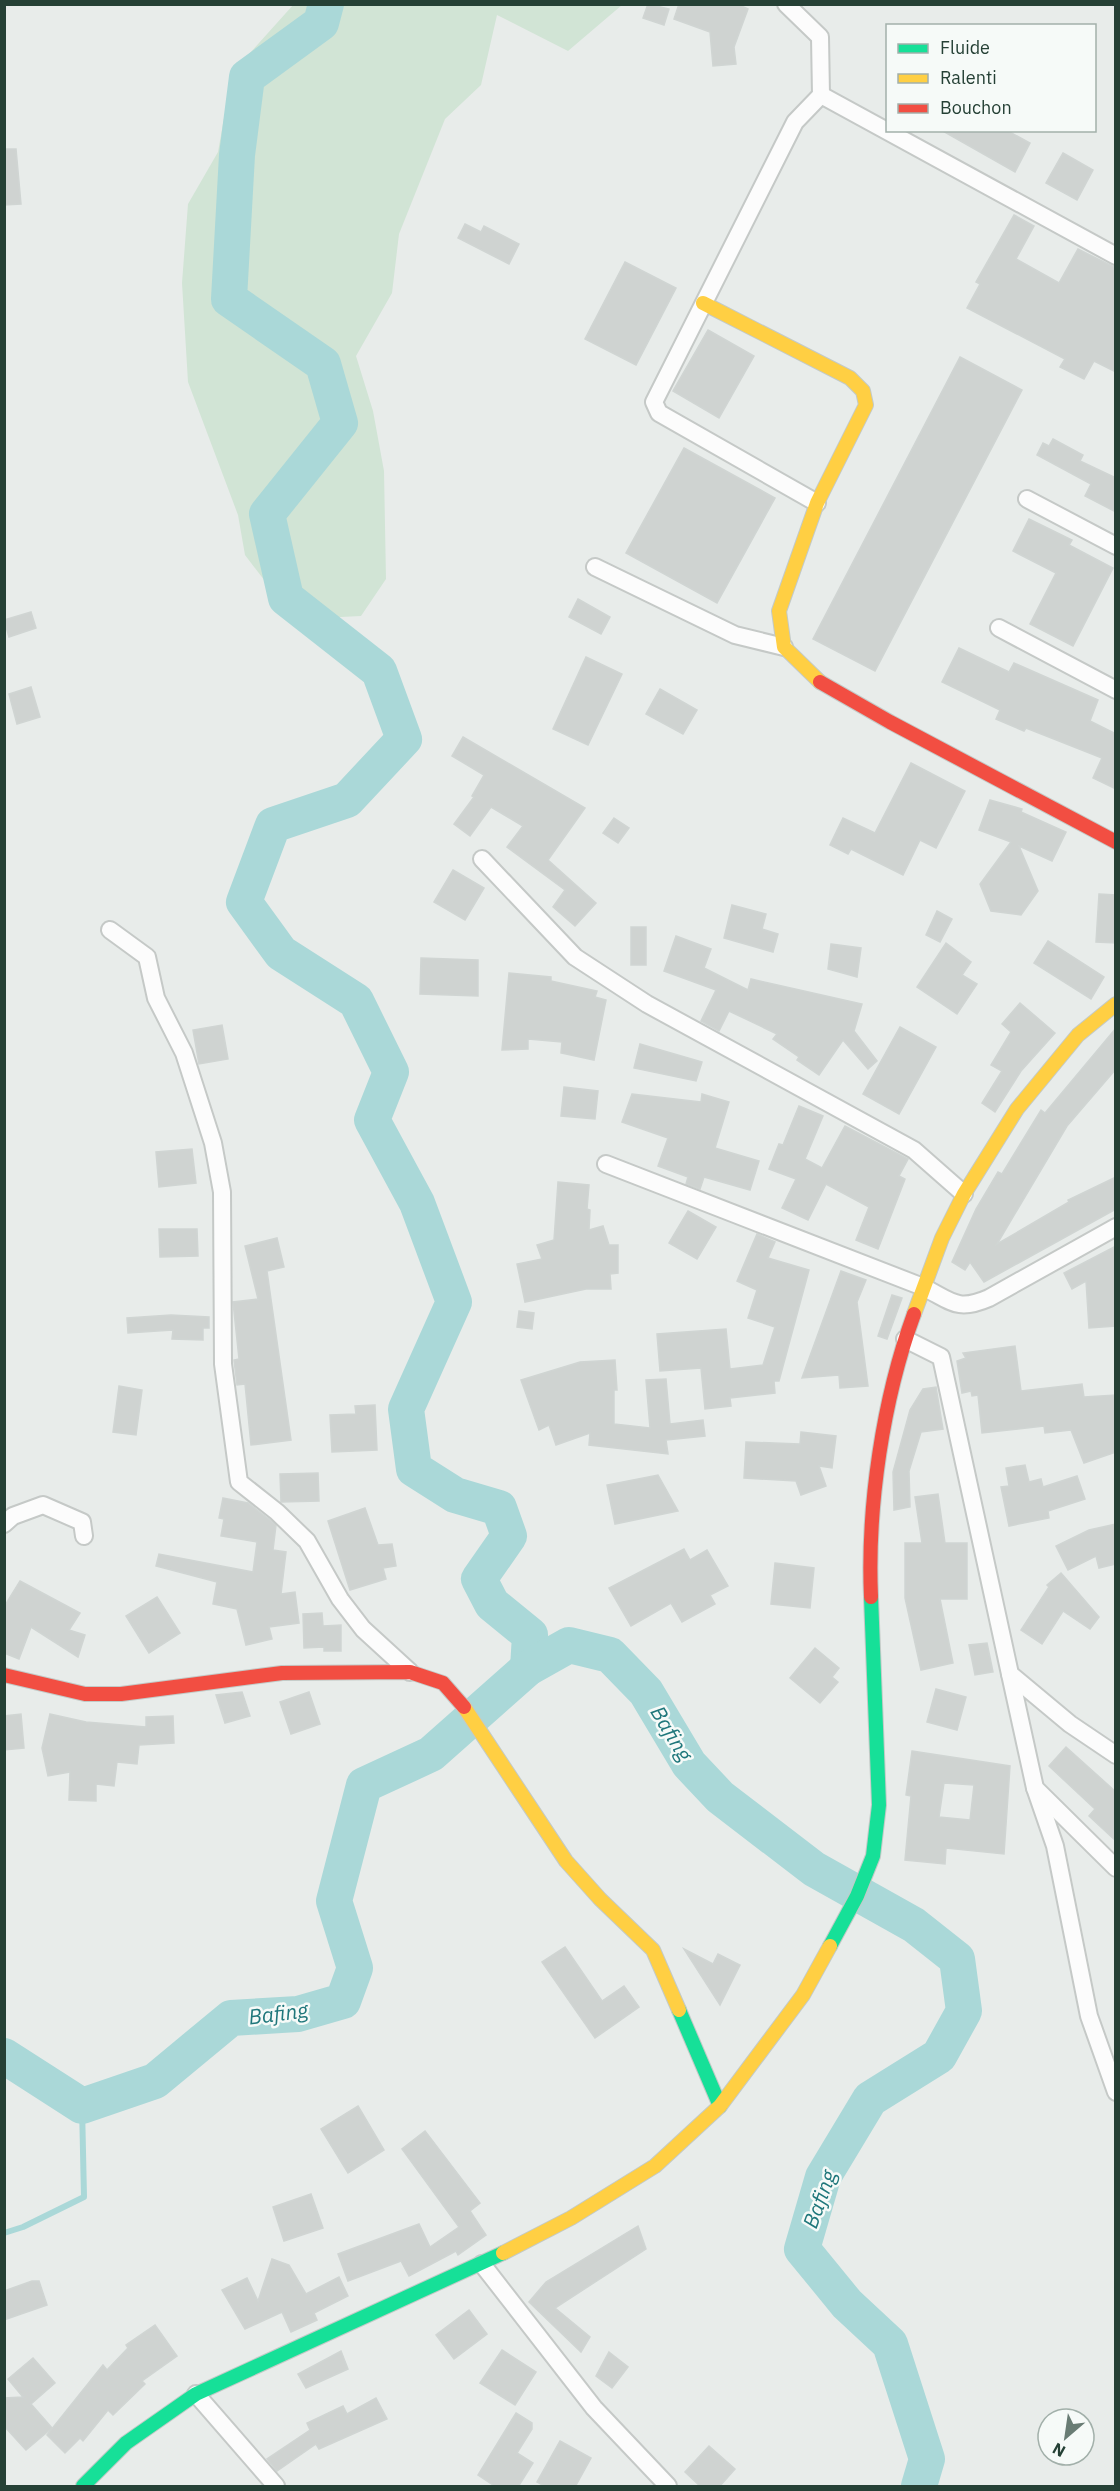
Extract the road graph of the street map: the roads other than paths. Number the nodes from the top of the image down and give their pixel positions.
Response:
1 (786, 4) edge
2 (821, 95) junction
3 (886, 130) edge
4 (889, 132) edge
5 (1116, 256) edge
6 (704, 303) junction
7 (1027, 499) dead end
8 (817, 503) junction
9 (1116, 546) edge
10 (595, 567) dead end
11 (999, 628) dead end
12 (784, 647) junction
13 (1116, 690) edge
14 (1116, 842) edge
15 (482, 859) dead end
16 (110, 930) dead end
17 (1116, 1004) edge
18 (606, 1164) dead end
19 (964, 1194) junction
20 (1116, 1227) edge
21 (923, 1287) junction
22 (905, 1339) junction
23 (4, 1524) edge
24 (84, 1536) dead end
25 (410, 1672) junction
26 (1010, 1674) junction
27 (4, 1675) edge
28 (1116, 1755) edge
29 (1035, 1788) junction
30 (1116, 1868) edge
31 (1116, 2092) edge
32 (720, 2106) junction
33 (482, 2264) junction
34 (196, 2394) junction
35 (83, 2487) edge
36 (276, 2487) edge
37 (668, 2487) edge

1 - 2 street
2 - 3 street
2 - 6 street
4 - 5 street
6 - 8 street
6 - 8 main road
7 - 9 street
8 - 12 main road
10 - 12 street
11 - 13 street
12 - 14 main road
15 - 19 street
16 - 25 street
17 - 19 main road
18 - 21 street
19 - 21 main road
20 - 21 street
21 - 22 main road
22 - 26 street
22 - 32 main road
23 - 24 street
25 - 27 main road
25 - 32 main road
26 - 28 street
26 - 29 street
29 - 30 street
29 - 31 street
32 - 33 main road
33 - 34 main road
33 - 37 street
34 - 35 main road
34 - 36 street

